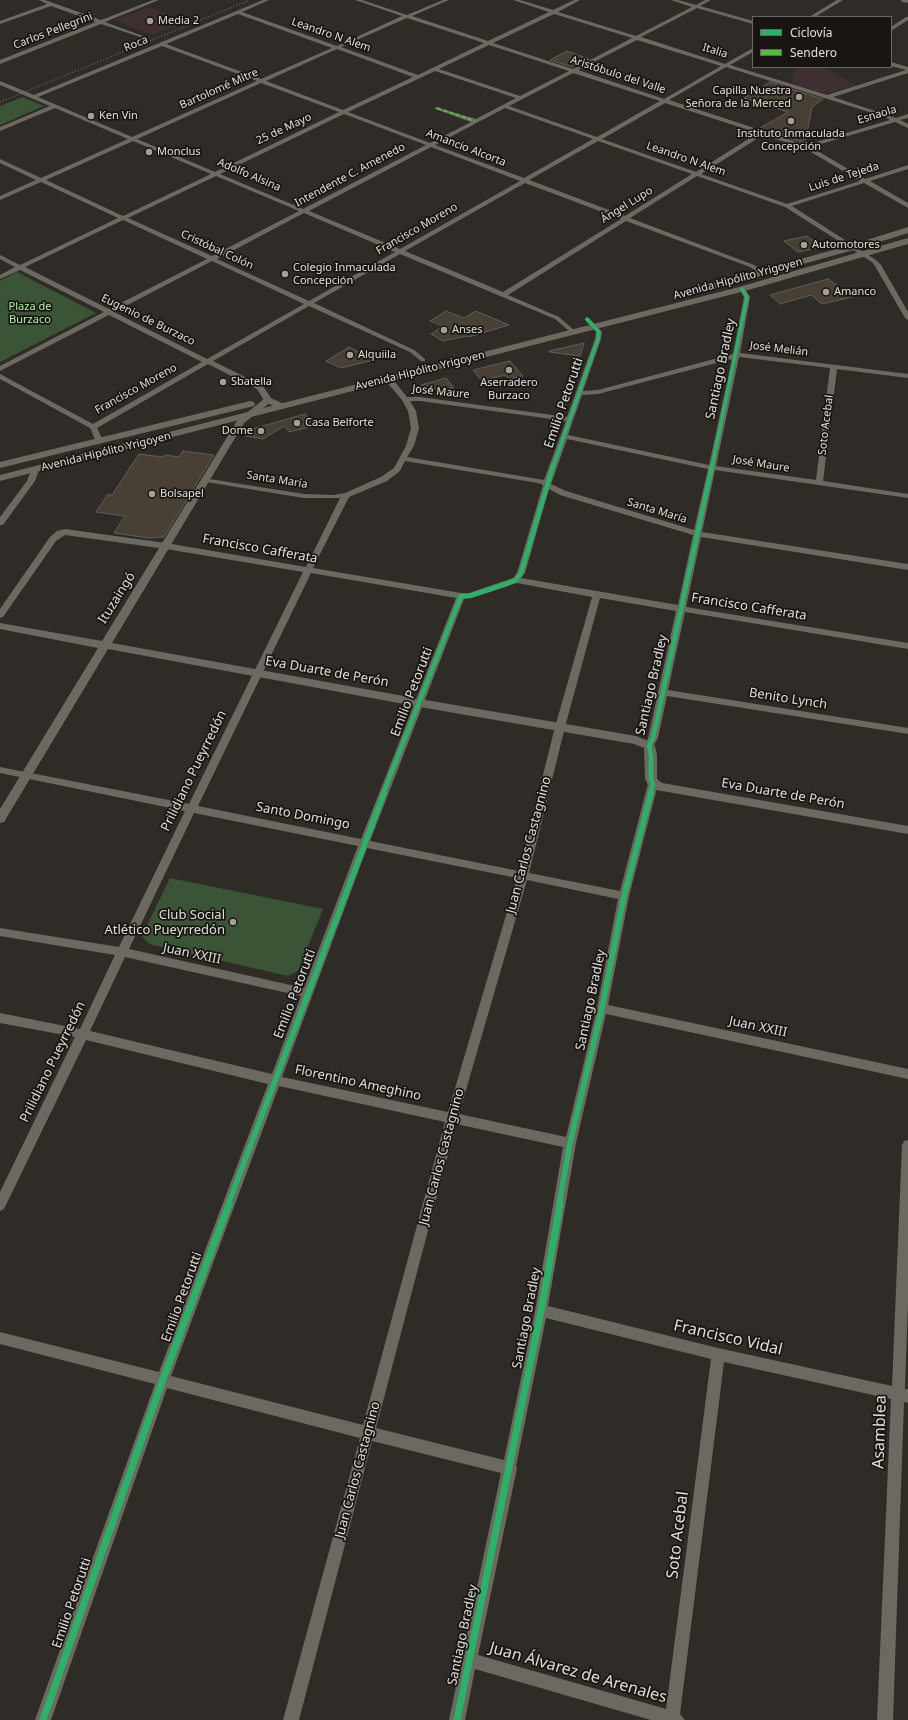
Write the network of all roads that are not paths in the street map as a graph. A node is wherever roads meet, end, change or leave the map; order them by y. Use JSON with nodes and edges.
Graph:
{"nodes":[{"id":1,"x":41,"y":0,"type":"edge"},
{"id":2,"x":157,"y":0,"type":"edge"},
{"id":3,"x":267,"y":0,"type":"edge"},
{"id":4,"x":357,"y":0,"type":"edge"},
{"id":5,"x":447,"y":0,"type":"edge"},
{"id":6,"x":515,"y":0,"type":"edge"},
{"id":7,"x":578,"y":0,"type":"edge"},
{"id":8,"x":673,"y":0,"type":"edge"},
{"id":9,"x":709,"y":0,"type":"edge"},
{"id":10,"x":841,"y":0,"type":"edge"},
{"id":11,"x":51,"y":4,"type":"junction"},
{"id":12,"x":696,"y":7,"type":"junction"},
{"id":13,"x":237,"y":12,"type":"junction"},
{"id":14,"x":553,"y":12,"type":"junction"},
{"id":15,"x":408,"y":16,"type":"junction"},
{"id":16,"x":813,"y":16,"type":"edge"},
{"id":17,"x":908,"y":18,"type":"edge"},
{"id":18,"x":0,"y":23,"type":"edge"},
{"id":19,"x":101,"y":23,"type":"junction"},
{"id":20,"x":752,"y":23,"type":"edge"},
{"id":21,"x":892,"y":28,"type":"edge"},
{"id":22,"x":141,"y":37,"type":"dead end"},
{"id":23,"x":638,"y":38,"type":"junction"},
{"id":24,"x":489,"y":43,"type":"junction"},
{"id":25,"x":162,"y":44,"type":"junction"},
{"id":26,"x":338,"y":48,"type":"junction"},
{"id":27,"x":752,"y":51,"type":"edge"},
{"id":28,"x":0,"y":62,"type":"edge"},
{"id":29,"x":892,"y":64,"type":"edge"},
{"id":30,"x":726,"y":65,"type":"junction"},
{"id":31,"x":435,"y":69,"type":"junction"},
{"id":32,"x":908,"y":70,"type":"edge"},
{"id":33,"x":574,"y":71,"type":"junction"},
{"id":34,"x":419,"y":76,"type":"junction"},
{"id":35,"x":261,"y":82,"type":"junction"},
{"id":36,"x":0,"y":83,"type":"edge"},
{"id":37,"x":34,"y":97,"type":"junction"},
{"id":38,"x":827,"y":97,"type":"junction"},
{"id":39,"x":520,"y":98,"type":"junction"},
{"id":40,"x":664,"y":100,"type":"junction"},
{"id":41,"x":55,"y":106,"type":"junction"},
{"id":42,"x":504,"y":106,"type":"junction"},
{"id":43,"x":438,"y":108,"type":"dead end"},
{"id":44,"x":342,"y":112,"type":"junction"},
{"id":45,"x":908,"y":116,"type":"edge"},
{"id":46,"x":896,"y":119,"type":"junction"},
{"id":47,"x":475,"y":121,"type":"junction"},
{"id":48,"x":908,"y":126,"type":"edge"},
{"id":49,"x":0,"y":129,"type":"edge"},
{"id":50,"x":762,"y":133,"type":"junction"},
{"id":51,"x":134,"y":138,"type":"junction"},
{"id":52,"x":598,"y":138,"type":"junction"},
{"id":53,"x":430,"y":145,"type":"junction"},
{"id":54,"x":806,"y":147,"type":"junction"},
{"id":55,"x":0,"y":161,"type":"edge"},
{"id":56,"x":908,"y":167,"type":"edge"},
{"id":57,"x":215,"y":173,"type":"junction"},
{"id":58,"x":697,"y":174,"type":"junction"},
{"id":59,"x":42,"y":180,"type":"junction"},
{"id":60,"x":523,"y":180,"type":"junction"},
{"id":61,"x":864,"y":181,"type":"junction"},
{"id":62,"x":0,"y":198,"type":"edge"},
{"id":63,"x":787,"y":206,"type":"junction"},
{"id":64,"x":908,"y":206,"type":"edge"},
{"id":65,"x":305,"y":211,"type":"junction"},
{"id":66,"x":123,"y":218,"type":"junction"},
{"id":67,"x":625,"y":219,"type":"junction"},
{"id":68,"x":908,"y":230,"type":"edge"},
{"id":69,"x":908,"y":241,"type":"edge"},
{"id":70,"x":854,"y":247,"type":"junction"},
{"id":71,"x":400,"y":252,"type":"junction"},
{"id":72,"x":865,"y":255,"type":"junction"},
{"id":73,"x":0,"y":257,"type":"edge"},
{"id":74,"x":212,"y":259,"type":"junction"},
{"id":75,"x":19,"y":267,"type":"junction"},
{"id":76,"x":763,"y":273,"type":"junction"},
{"id":77,"x":0,"y":277,"type":"edge"},
{"id":78,"x":742,"y":289,"type":"junction"},
{"id":79,"x":503,"y":295,"type":"junction"},
{"id":80,"x":309,"y":304,"type":"junction"},
{"id":81,"x":108,"y":313,"type":"junction"},
{"id":82,"x":908,"y":318,"type":"edge"},
{"id":83,"x":587,"y":319,"type":"junction"},
{"id":84,"x":595,"y":327,"type":"junction"},
{"id":85,"x":569,"y":328,"type":"junction"},
{"id":86,"x":736,"y":356,"type":"junction"},
{"id":87,"x":423,"y":360,"type":"junction"},
{"id":88,"x":208,"y":362,"type":"junction"},
{"id":89,"x":834,"y":366,"type":"junction"},
{"id":90,"x":0,"y":369,"type":"edge"},
{"id":91,"x":0,"y":376,"type":"edge"},
{"id":92,"x":908,"y":376,"type":"edge"},
{"id":93,"x":388,"y":379,"type":"junction"},
{"id":94,"x":579,"y":393,"type":"junction"},
{"id":95,"x":405,"y":399,"type":"junction"},
{"id":96,"x":268,"y":400,"type":"junction"},
{"id":97,"x":281,"y":406,"type":"junction"},
{"id":98,"x":246,"y":416,"type":"junction"},
{"id":99,"x":569,"y":419,"type":"junction"},
{"id":100,"x":93,"y":427,"type":"junction"},
{"id":101,"x":564,"y":436,"type":"junction"},
{"id":102,"x":99,"y":440,"type":"junction"},
{"id":103,"x":404,"y":459,"type":"junction"},
{"id":104,"x":0,"y":465,"type":"edge"},
{"id":105,"x":712,"y":467,"type":"junction"},
{"id":106,"x":35,"y":470,"type":"junction"},
{"id":107,"x":0,"y":478,"type":"edge"},
{"id":108,"x":206,"y":480,"type":"junction"},
{"id":109,"x":547,"y":484,"type":"junction"},
{"id":110,"x":819,"y":484,"type":"junction"},
{"id":111,"x":346,"y":495,"type":"junction"},
{"id":112,"x":908,"y":496,"type":"edge"},
{"id":113,"x":0,"y":523,"type":"edge"},
{"id":114,"x":698,"y":534,"type":"junction"},
{"id":115,"x":166,"y":546,"type":"junction"},
{"id":116,"x":908,"y":567,"type":"edge"},
{"id":117,"x":308,"y":570,"type":"junction"},
{"id":118,"x":516,"y":580,"type":"junction"},
{"id":119,"x":597,"y":595,"type":"junction"},
{"id":120,"x":461,"y":596,"type":"junction"},
{"id":121,"x":681,"y":609,"type":"junction"},
{"id":122,"x":0,"y":615,"type":"edge"},
{"id":123,"x":0,"y":626,"type":"edge"},
{"id":124,"x":104,"y":646,"type":"junction"},
{"id":125,"x":908,"y":646,"type":"edge"},
{"id":126,"x":257,"y":673,"type":"junction"},
{"id":127,"x":663,"y":692,"type":"junction"},
{"id":128,"x":420,"y":703,"type":"junction"},
{"id":129,"x":560,"y":727,"type":"junction"},
{"id":130,"x":908,"y":731,"type":"edge"},
{"id":131,"x":649,"y":746,"type":"junction"},
{"id":132,"x":0,"y":770,"type":"edge"},
{"id":133,"x":26,"y":775,"type":"junction"},
{"id":134,"x":653,"y":784,"type":"junction"},
{"id":135,"x":192,"y":808,"type":"junction"},
{"id":136,"x":0,"y":819,"type":"edge"},
{"id":137,"x":908,"y":830,"type":"edge"},
{"id":138,"x":364,"y":843,"type":"junction"},
{"id":139,"x":523,"y":875,"type":"junction"},
{"id":140,"x":624,"y":896,"type":"junction"},
{"id":141,"x":0,"y":932,"type":"edge"},
{"id":142,"x":121,"y":952,"type":"junction"},
{"id":143,"x":307,"y":993,"type":"junction"},
{"id":144,"x":602,"y":1008,"type":"junction"},
{"id":145,"x":0,"y":1018,"type":"edge"},
{"id":146,"x":82,"y":1034,"type":"junction"},
{"id":147,"x":908,"y":1074,"type":"edge"},
{"id":148,"x":274,"y":1080,"type":"junction"},
{"id":149,"x":452,"y":1117,"type":"junction"},
{"id":150,"x":570,"y":1143,"type":"junction"},
{"id":151,"x":908,"y":1145,"type":"edge"},
{"id":152,"x":0,"y":1205,"type":"edge"},
{"id":153,"x":540,"y":1311,"type":"junction"},
{"id":154,"x":0,"y":1338,"type":"edge"},
{"id":155,"x":718,"y":1354,"type":"junction"},
{"id":156,"x":163,"y":1379,"type":"junction"},
{"id":157,"x":903,"y":1395,"type":"edge"},
{"id":158,"x":368,"y":1433,"type":"junction"},
{"id":159,"x":510,"y":1468,"type":"junction"},
{"id":160,"x":469,"y":1660,"type":"junction"},
{"id":161,"x":43,"y":1720,"type":"edge"},
{"id":162,"x":291,"y":1720,"type":"edge"},
{"id":163,"x":457,"y":1720,"type":"edge"},
{"id":164,"x":674,"y":1720,"type":"edge"},
{"id":165,"x":885,"y":1720,"type":"edge"}],
"edges":[{"from":1,"to":11,"type":"street"},
{"from":2,"to":19,"type":"street","name":"Carlos Pellegrini"},
{"from":3,"to":13,"type":"street","name":"Roca"},
{"from":4,"to":15,"type":"street","name":"Aristóbulo del Valle"},
{"from":5,"to":15,"type":"street","name":"Bartolomé Mitre"},
{"from":6,"to":14,"type":"street","name":"Italia"},
{"from":7,"to":14,"type":"street","name":"25 de Mayo"},
{"from":8,"to":12,"type":"street"},
{"from":9,"to":12,"type":"street","name":"Intendente C. Amenedo"},
{"from":10,"to":16,"type":"street"},
{"from":11,"to":18,"type":"street"},
{"from":11,"to":19,"type":"street"},
{"from":12,"to":20,"type":"street"},
{"from":12,"to":23,"type":"street","name":"Intendente C. Amenedo"},
{"from":13,"to":25,"type":"street","name":"Roca"},
{"from":13,"to":26,"type":"street","name":"Leandro N Alem"},
{"from":14,"to":23,"type":"street","name":"Italia"},
{"from":14,"to":24,"type":"street","name":"25 de Mayo"},
{"from":15,"to":24,"type":"street","name":"Aristóbulo del Valle"},
{"from":15,"to":26,"type":"street","name":"Bartolomé Mitre"},
{"from":17,"to":21,"type":"street"},
{"from":19,"to":22,"type":"street"},
{"from":19,"to":28,"type":"street","name":"Carlos Pellegrini"},
{"from":23,"to":30,"type":"street","name":"Italia"},
{"from":23,"to":33,"type":"street","name":"Intendente C. Amenedo"},
{"from":24,"to":31,"type":"street","name":"25 de Mayo"},
{"from":24,"to":33,"type":"street","name":"Aristóbulo del Valle"},
{"from":25,"to":35,"type":"street","name":"Amancio Alcorta"},
{"from":25,"to":37,"type":"street","name":"Roca"},
{"from":26,"to":34,"type":"street","name":"Leandro N Alem"},
{"from":26,"to":35,"type":"street","name":"Bartolomé Mitre"},
{"from":27,"to":30,"type":"street","name":"Francisco Moreno"},
{"from":29,"to":32,"type":"street"},
{"from":30,"to":38,"type":"street","name":"Italia"},
{"from":30,"to":40,"type":"street","name":"Francisco Moreno"},
{"from":31,"to":34,"type":"street","name":"25 de Mayo"},
{"from":31,"to":39,"type":"street"},
{"from":32,"to":38,"type":"street"},
{"from":33,"to":39,"type":"street","name":"Intendente C. Amenedo"},
{"from":33,"to":40,"type":"street","name":"Aristóbulo del Valle"},
{"from":34,"to":44,"type":"street","name":"25 de Mayo"},
{"from":35,"to":44,"type":"street","name":"Amancio Alcorta"},
{"from":35,"to":51,"type":"street","name":"Bartolomé Mitre"},
{"from":36,"to":37,"type":"street","name":"Adolfo Alsina"},
{"from":37,"to":41,"type":"street","name":"Adolfo Alsina"},
{"from":38,"to":46,"type":"street","name":"Italia"},
{"from":39,"to":42,"type":"street","name":"Intendente C. Amenedo"},
{"from":40,"to":50,"type":"street","name":"Aristóbulo del Valle"},
{"from":40,"to":52,"type":"street","name":"Francisco Moreno"},
{"from":41,"to":49,"type":"street"},
{"from":41,"to":51,"type":"street","name":"Adolfo Alsina"},
{"from":42,"to":47,"type":"street","name":"Intendente C. Amenedo"},
{"from":42,"to":52,"type":"street","name":"Leandro N Alem"},
{"from":43,"to":47,"type":"street"},
{"from":44,"to":53,"type":"street","name":"Amancio Alcorta"},
{"from":44,"to":57,"type":"street","name":"25 de Mayo"},
{"from":45,"to":46,"type":"street","name":"Esnaola"},
{"from":46,"to":48,"type":"street","name":"Italia"},
{"from":46,"to":54,"type":"street","name":"Esnaola"},
{"from":47,"to":53,"type":"street","name":"Intendente C. Amenedo"},
{"from":50,"to":54,"type":"street","name":"Aristóbulo del Valle"},
{"from":50,"to":58,"type":"street","name":"Ángel Lupo"},
{"from":51,"to":57,"type":"street","name":"Adolfo Alsina"},
{"from":51,"to":59,"type":"street","name":"Bartolomé Mitre"},
{"from":52,"to":58,"type":"street","name":"Leandro N Alem"},
{"from":52,"to":60,"type":"street","name":"Francisco Moreno"},
{"from":53,"to":60,"type":"street","name":"Amancio Alcorta"},
{"from":53,"to":65,"type":"street","name":"Intendente C. Amenedo"},
{"from":54,"to":61,"type":"street","name":"Aristóbulo del Valle"},
{"from":55,"to":59,"type":"street","name":"Cristóbal Colón"},
{"from":56,"to":61,"type":"street","name":"Luis de Tejeda"},
{"from":57,"to":65,"type":"street","name":"Adolfo Alsina"},
{"from":57,"to":66,"type":"street","name":"25 de Mayo"},
{"from":58,"to":63,"type":"street","name":"Leandro N Alem"},
{"from":58,"to":67,"type":"street","name":"Ángel Lupo"},
{"from":59,"to":62,"type":"street","name":"Bartolomé Mitre"},
{"from":59,"to":66,"type":"street","name":"Cristóbal Colón"},
{"from":60,"to":67,"type":"street","name":"Amancio Alcorta"},
{"from":60,"to":71,"type":"street","name":"Francisco Moreno"},
{"from":61,"to":63,"type":"street","name":"Luis de Tejeda"},
{"from":61,"to":64,"type":"street","name":"Aristóbulo del Valle"},
{"from":63,"to":70,"type":"street","name":"Leandro N Alem"},
{"from":65,"to":71,"type":"street","name":"Adolfo Alsina"},
{"from":65,"to":74,"type":"street","name":"Intendente C. Amenedo"},
{"from":66,"to":74,"type":"street","name":"Cristóbal Colón"},
{"from":66,"to":75,"type":"street","name":"25 de Mayo"},
{"from":67,"to":76,"type":"street","name":"Amancio Alcorta"},
{"from":67,"to":79,"type":"street","name":"Ángel Lupo"},
{"from":68,"to":70,"type":"main road","name":"Avenida Hipólito Yrigoyen"},
{"from":69,"to":72,"type":"main road","name":"Avenida Hipólito Yrigoyen"},
{"from":70,"to":72,"type":"street"},
{"from":70,"to":76,"type":"main road","name":"Avenida Hipólito Yrigoyen"},
{"from":71,"to":79,"type":"street","name":"Adolfo Alsina"},
{"from":71,"to":80,"type":"street","name":"Francisco Moreno"},
{"from":72,"to":78,"type":"main road","name":"Avenida Hipólito Yrigoyen"},
{"from":72,"to":82,"type":"street"},
{"from":73,"to":75,"type":"street","name":"Eugenio de Burzaco"},
{"from":74,"to":80,"type":"street","name":"Cristóbal Colón"},
{"from":74,"to":81,"type":"street","name":"Intendente C. Amenedo"},
{"from":75,"to":77,"type":"street","name":"25 de Mayo"},
{"from":75,"to":81,"type":"street","name":"Eugenio de Burzaco"},
{"from":76,"to":83,"type":"main road","name":"Avenida Hipólito Yrigoyen"},
{"from":78,"to":84,"type":"main road","name":"Avenida Hipólito Yrigoyen"},
{"from":78,"to":86,"type":"street","name":"Santiago Bradley"},
{"from":79,"to":85,"type":"street","name":"Adolfo Alsina"},
{"from":80,"to":87,"type":"street","name":"Cristóbal Colón"},
{"from":80,"to":88,"type":"street","name":"Francisco Moreno"},
{"from":81,"to":88,"type":"street","name":"Eugenio de Burzaco"},
{"from":81,"to":90,"type":"street","name":"Intendente C. Amenedo"},
{"from":83,"to":84,"type":"street"},
{"from":83,"to":85,"type":"main road","name":"Avenida Hipólito Yrigoyen"},
{"from":84,"to":85,"type":"main road","name":"Avenida Hipólito Yrigoyen"},
{"from":84,"to":94,"type":"street","name":"Emilio Petorutti"},
{"from":85,"to":87,"type":"main road","name":"Avenida Hipólito Yrigoyen"},
{"from":85,"to":93,"type":"main road","name":"Avenida Hipólito Yrigoyen"},
{"from":86,"to":89,"type":"street","name":"José Melián"},
{"from":86,"to":94,"type":"street","name":"José Melián"},
{"from":86,"to":105,"type":"street","name":"Santiago Bradley"},
{"from":87,"to":96,"type":"main road","name":"Avenida Hipólito Yrigoyen"},
{"from":88,"to":96,"type":"street","name":"Eugenio de Burzaco"},
{"from":88,"to":100,"type":"street","name":"Francisco Moreno"},
{"from":89,"to":92,"type":"street","name":"José Melián"},
{"from":89,"to":110,"type":"street","name":"Soto Acebal"},
{"from":91,"to":100,"type":"street"},
{"from":93,"to":95,"type":"street"},
{"from":93,"to":97,"type":"main road","name":"Avenida Hipólito Yrigoyen"},
{"from":94,"to":99,"type":"street","name":"Emilio Petorutti"},
{"from":95,"to":99,"type":"street","name":"José Maure"},
{"from":95,"to":103,"type":"street"},
{"from":96,"to":97,"type":"street","name":"Eugenio de Burzaco"},
{"from":96,"to":98,"type":"street","name":"Ituzaingó"},
{"from":96,"to":102,"type":"main road","name":"Avenida Hipólito Yrigoyen"},
{"from":97,"to":98,"type":"main road","name":"Avenida Hipólito Yrigoyen"},
{"from":98,"to":106,"type":"main road","name":"Avenida Hipólito Yrigoyen"},
{"from":98,"to":108,"type":"street","name":"Ituzaingó"},
{"from":99,"to":101,"type":"street","name":"Emilio Petorutti"},
{"from":100,"to":102,"type":"street"},
{"from":101,"to":105,"type":"street","name":"José Maure"},
{"from":101,"to":109,"type":"street","name":"Emilio Petorutti"},
{"from":102,"to":104,"type":"main road","name":"Avenida Hipólito Yrigoyen"},
{"from":103,"to":109,"type":"street","name":"Santa María"},
{"from":103,"to":111,"type":"street"},
{"from":105,"to":110,"type":"street","name":"José Maure"},
{"from":105,"to":114,"type":"street","name":"Santiago Bradley"},
{"from":106,"to":107,"type":"main road","name":"Avenida Hipólito Yrigoyen"},
{"from":106,"to":113,"type":"street"},
{"from":108,"to":111,"type":"street","name":"Santa María"},
{"from":108,"to":115,"type":"street","name":"Ituzaingó"},
{"from":109,"to":114,"type":"street","name":"Santa María"},
{"from":109,"to":118,"type":"street","name":"Emilio Petorutti"},
{"from":110,"to":112,"type":"street","name":"José Maure"},
{"from":111,"to":117,"type":"street","name":"Prilidiano Pueyrredón"},
{"from":114,"to":116,"type":"street","name":"Santa María"},
{"from":114,"to":121,"type":"street","name":"Santiago Bradley"},
{"from":115,"to":117,"type":"street","name":"Francisco Cafferata"},
{"from":115,"to":122,"type":"street","name":"Francisco Cafferata"},
{"from":115,"to":124,"type":"street","name":"Ituzaingó"},
{"from":117,"to":120,"type":"street","name":"Francisco Cafferata"},
{"from":117,"to":126,"type":"street","name":"Prilidiano Pueyrredón"},
{"from":118,"to":119,"type":"street","name":"Francisco Cafferata"},
{"from":118,"to":120,"type":"street"},
{"from":119,"to":121,"type":"street","name":"Francisco Cafferata"},
{"from":119,"to":129,"type":"street","name":"Juan Carlos Castagnino"},
{"from":120,"to":128,"type":"street","name":"Emilio Petorutti"},
{"from":121,"to":125,"type":"street","name":"Francisco Cafferata"},
{"from":121,"to":127,"type":"street","name":"Santiago Bradley"},
{"from":123,"to":124,"type":"street","name":"Eva Duarte de Perón"},
{"from":124,"to":126,"type":"street","name":"Eva Duarte de Perón"},
{"from":124,"to":133,"type":"street","name":"Ituzaingó"},
{"from":126,"to":128,"type":"street","name":"Eva Duarte de Perón"},
{"from":126,"to":135,"type":"street","name":"Prilidiano Pueyrredón"},
{"from":127,"to":130,"type":"street","name":"Benito Lynch"},
{"from":127,"to":131,"type":"street","name":"Santiago Bradley"},
{"from":128,"to":129,"type":"street","name":"Eva Duarte de Perón"},
{"from":128,"to":138,"type":"street","name":"Emilio Petorutti"},
{"from":129,"to":131,"type":"street","name":"Eva Duarte de Perón"},
{"from":129,"to":139,"type":"street","name":"Juan Carlos Castagnino"},
{"from":131,"to":134,"type":"street","name":"Santiago Bradley"},
{"from":132,"to":133,"type":"street","name":"Santo Domingo"},
{"from":133,"to":135,"type":"street","name":"Santo Domingo"},
{"from":133,"to":136,"type":"street","name":"Ituzaingó"},
{"from":134,"to":137,"type":"street","name":"Eva Duarte de Perón"},
{"from":134,"to":140,"type":"street","name":"Santiago Bradley"},
{"from":135,"to":138,"type":"street","name":"Santo Domingo"},
{"from":135,"to":142,"type":"street","name":"Prilidiano Pueyrredón"},
{"from":138,"to":139,"type":"street","name":"Santo Domingo"},
{"from":138,"to":143,"type":"street","name":"Emilio Petorutti"},
{"from":139,"to":140,"type":"street","name":"Santo Domingo"},
{"from":139,"to":149,"type":"street","name":"Juan Carlos Castagnino"},
{"from":140,"to":144,"type":"street","name":"Santiago Bradley"},
{"from":141,"to":142,"type":"street","name":"Juan XXIII"},
{"from":142,"to":143,"type":"street","name":"Juan XXIII"},
{"from":142,"to":146,"type":"street","name":"Prilidiano Pueyrredón"},
{"from":143,"to":148,"type":"street","name":"Emilio Petorutti"},
{"from":144,"to":147,"type":"street","name":"Juan XXIII"},
{"from":144,"to":150,"type":"street","name":"Santiago Bradley"},
{"from":145,"to":146,"type":"street","name":"Florentino Ameghino"},
{"from":146,"to":148,"type":"street","name":"Florentino Ameghino"},
{"from":146,"to":152,"type":"street","name":"Prilidiano Pueyrredón"},
{"from":148,"to":149,"type":"street","name":"Florentino Ameghino"},
{"from":148,"to":156,"type":"street","name":"Emilio Petorutti"},
{"from":149,"to":150,"type":"street","name":"Florentino Ameghino"},
{"from":149,"to":158,"type":"street","name":"Juan Carlos Castagnino"},
{"from":150,"to":153,"type":"street","name":"Santiago Bradley"},
{"from":151,"to":157,"type":"street","name":"Asamblea"},
{"from":153,"to":155,"type":"street","name":"Francisco Vidal"},
{"from":153,"to":159,"type":"street","name":"Santiago Bradley"},
{"from":154,"to":156,"type":"street"},
{"from":155,"to":157,"type":"street","name":"Francisco Vidal"},
{"from":155,"to":164,"type":"street","name":"Soto Acebal"},
{"from":156,"to":158,"type":"street"},
{"from":156,"to":161,"type":"street","name":"Emilio Petorutti"},
{"from":157,"to":165,"type":"street","name":"Asamblea"},
{"from":158,"to":159,"type":"street"},
{"from":158,"to":162,"type":"street","name":"Juan Carlos Castagnino"},
{"from":159,"to":160,"type":"street","name":"Santiago Bradley"},
{"from":160,"to":163,"type":"street","name":"Santiago Bradley"},
{"from":160,"to":164,"type":"street","name":"Juan Álvarez de Arenales"}]}
